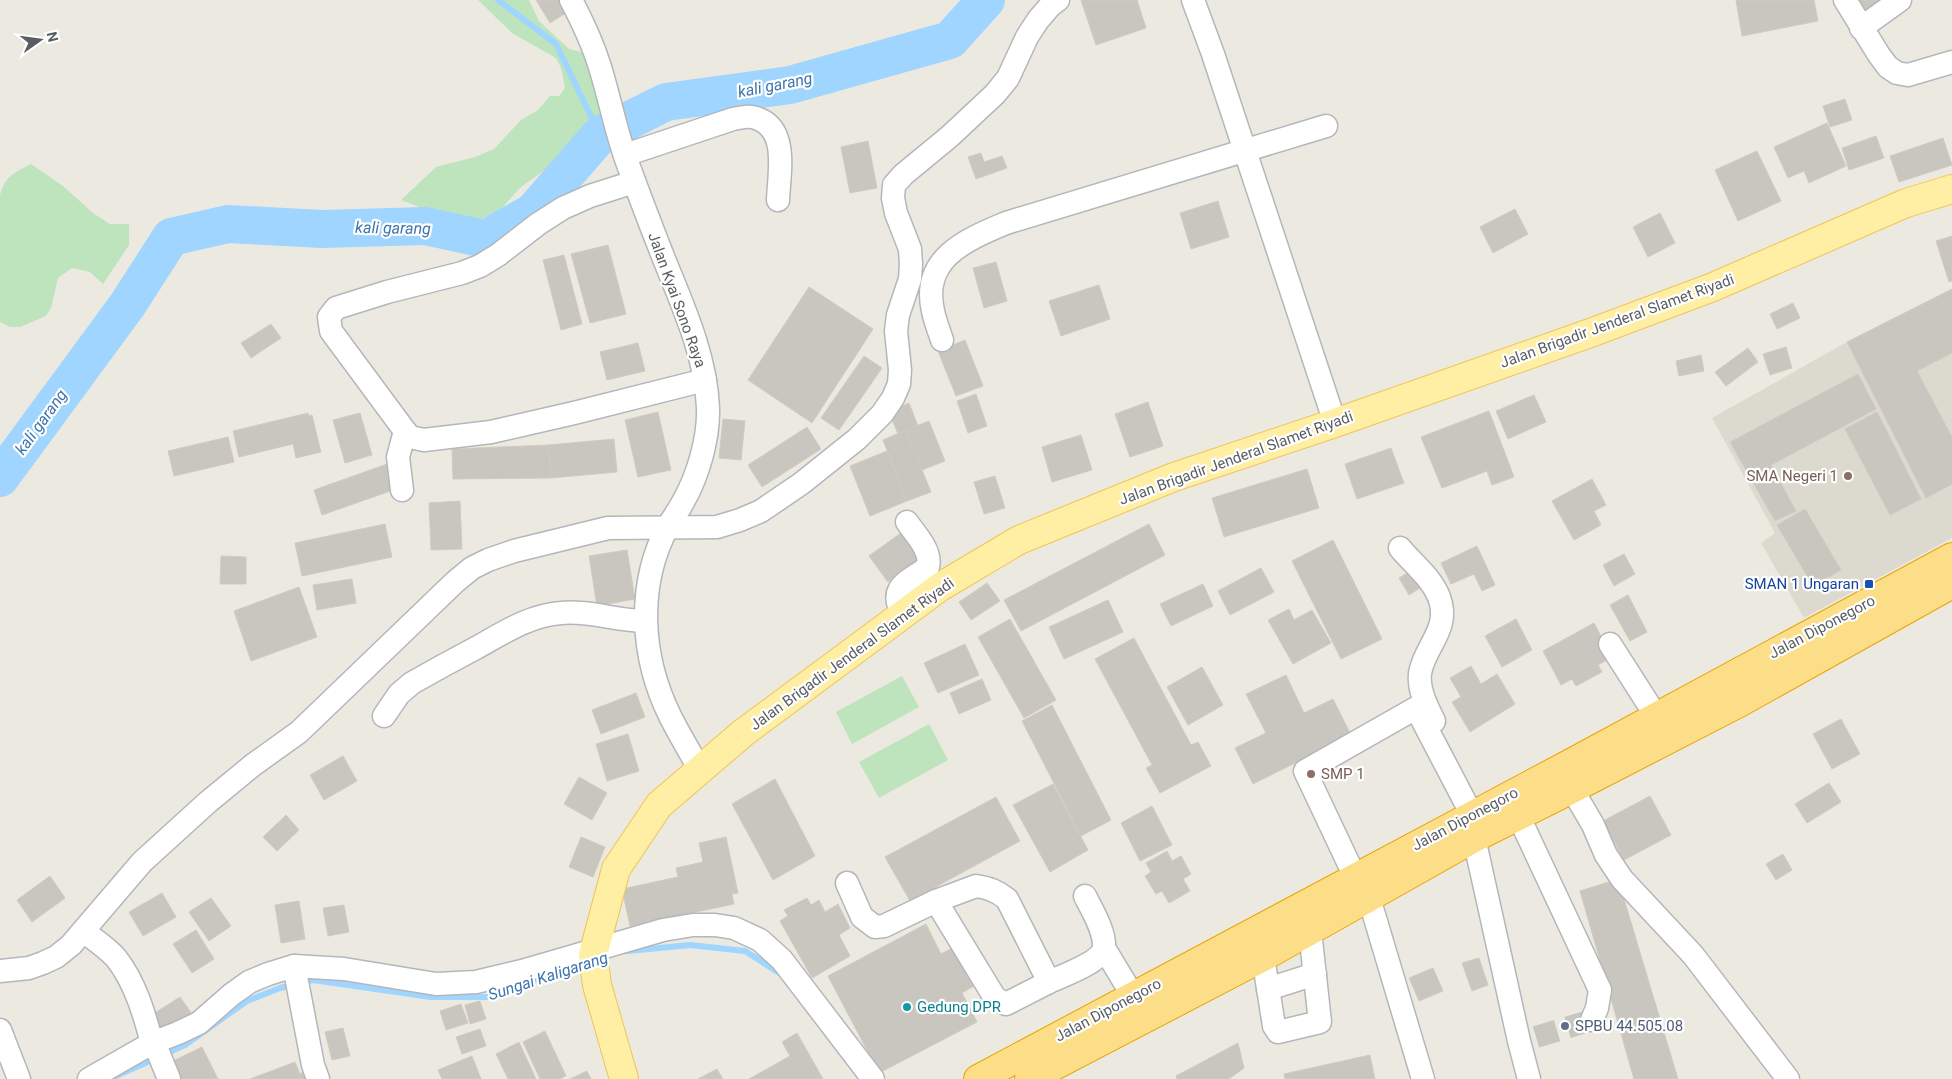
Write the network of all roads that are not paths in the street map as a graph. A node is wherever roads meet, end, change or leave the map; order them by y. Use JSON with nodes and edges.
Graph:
{"nodes":[{"id":1,"x":571,"y":0,"type":"edge"},
{"id":2,"x":1058,"y":0,"type":"edge"},
{"id":3,"x":1193,"y":0,"type":"edge"},
{"id":4,"x":1844,"y":0,"type":"edge"},
{"id":5,"x":1900,"y":0,"type":"edge"},
{"id":6,"x":1861,"y":28,"type":"junction"},
{"id":7,"x":1952,"y":62,"type":"edge"},
{"id":8,"x":1326,"y":126,"type":"dead end"},
{"id":9,"x":622,"y":144,"type":"junction"},
{"id":10,"x":1244,"y":150,"type":"junction"},
{"id":11,"x":634,"y":182,"type":"junction"},
{"id":12,"x":1952,"y":189,"type":"edge"},
{"id":13,"x":778,"y":200,"type":"dead end"},
{"id":14,"x":942,"y":340,"type":"dead end"},
{"id":15,"x":705,"y":380,"type":"junction"},
{"id":16,"x":1334,"y":423,"type":"junction"},
{"id":17,"x":405,"y":431,"type":"junction"},
{"id":18,"x":402,"y":490,"type":"dead end"},
{"id":19,"x":907,"y":522,"type":"dead end"},
{"id":20,"x":668,"y":527,"type":"junction"},
{"id":21,"x":1400,"y":548,"type":"dead end"},
{"id":22,"x":1952,"y":557,"type":"edge"},
{"id":23,"x":1938,"y":583,"type":"edge"},
{"id":24,"x":903,"y":614,"type":"junction"},
{"id":25,"x":645,"y":621,"type":"junction"},
{"id":26,"x":1610,"y":644,"type":"dead end"},
{"id":27,"x":384,"y":716,"type":"dead end"},
{"id":28,"x":1656,"y":716,"type":"junction"},
{"id":29,"x":700,"y":770,"type":"junction"},
{"id":30,"x":1572,"y":789,"type":"junction"},
{"id":31,"x":1513,"y":806,"type":"junction"},
{"id":32,"x":1473,"y":820,"type":"junction"},
{"id":33,"x":847,"y":883,"type":"dead end"},
{"id":34,"x":1362,"y":888,"type":"junction"},
{"id":35,"x":1085,"y":896,"type":"dead end"},
{"id":36,"x":936,"y":901,"type":"junction"},
{"id":37,"x":83,"y":930,"type":"junction"},
{"id":38,"x":1310,"y":931,"type":"junction"},
{"id":39,"x":1104,"y":948,"type":"junction"},
{"id":40,"x":593,"y":952,"type":"junction"},
{"id":41,"x":1263,"y":957,"type":"junction"},
{"id":42,"x":0,"y":971,"type":"edge"},
{"id":43,"x":295,"y":972,"type":"junction"},
{"id":44,"x":1315,"y":974,"type":"junction"},
{"id":45,"x":1049,"y":982,"type":"junction"},
{"id":46,"x":1268,"y":989,"type":"junction"},
{"id":47,"x":1140,"y":1007,"type":"junction"},
{"id":48,"x":1592,"y":1020,"type":"dead end"},
{"id":49,"x":0,"y":1030,"type":"edge"},
{"id":50,"x":156,"y":1048,"type":"junction"},
{"id":51,"x":1053,"y":1063,"type":"edge"},
{"id":52,"x":19,"y":1079,"type":"edge"},
{"id":53,"x":89,"y":1079,"type":"edge"},
{"id":54,"x":169,"y":1079,"type":"edge"},
{"id":55,"x":318,"y":1079,"type":"edge"},
{"id":56,"x":624,"y":1079,"type":"edge"},
{"id":57,"x":873,"y":1079,"type":"edge"},
{"id":58,"x":978,"y":1079,"type":"edge"},
{"id":59,"x":1029,"y":1079,"type":"edge"},
{"id":60,"x":1423,"y":1079,"type":"edge"},
{"id":61,"x":1529,"y":1079,"type":"edge"},
{"id":62,"x":1788,"y":1079,"type":"edge"}],
"edges":[{"from":1,"to":9,"type":"street","name":"Jalan Kyai Sono Raya"},
{"from":2,"to":20,"type":"street"},
{"from":3,"to":10,"type":"street"},
{"from":4,"to":6,"type":"street"},
{"from":5,"to":6,"type":"street"},
{"from":6,"to":7,"type":"street"},
{"from":8,"to":10,"type":"street"},
{"from":9,"to":11,"type":"street","name":"Jalan Kyai Sono Raya"},
{"from":9,"to":13,"type":"street"},
{"from":10,"to":14,"type":"street"},
{"from":10,"to":16,"type":"street"},
{"from":11,"to":15,"type":"street","name":"Jalan Kyai Sono Raya"},
{"from":11,"to":17,"type":"street"},
{"from":12,"to":16,"type":"main road","name":"Jalan Brigadir Jenderal Slamet Riyadi"},
{"from":15,"to":17,"type":"street"},
{"from":15,"to":20,"type":"street","name":"Jalan Kyai Sono Raya"},
{"from":16,"to":24,"type":"main road","name":"Jalan Brigadir Jenderal Slamet Riyadi"},
{"from":17,"to":18,"type":"street"},
{"from":19,"to":24,"type":"street"},
{"from":20,"to":25,"type":"street","name":"Jalan Kyai Sono Raya"},
{"from":20,"to":37,"type":"street"},
{"from":21,"to":32,"type":"street"},
{"from":22,"to":23,"type":"highway","name":"Jalan Diponegoro"},
{"from":23,"to":28,"type":"highway","name":"Jalan Diponegoro"},
{"from":23,"to":30,"type":"highway","name":"Jalan Diponegoro"},
{"from":24,"to":29,"type":"main road","name":"Jalan Brigadir Jenderal Slamet Riyadi"},
{"from":25,"to":27,"type":"street"},
{"from":25,"to":29,"type":"street","name":"Jalan Kyai Sono Raya"},
{"from":26,"to":28,"type":"street"},
{"from":28,"to":31,"type":"highway","name":"Jalan Diponegoro"},
{"from":29,"to":40,"type":"main road","name":"Jalan Brigadir Jenderal Slamet Riyadi"},
{"from":30,"to":31,"type":"highway","name":"Jalan Diponegoro"},
{"from":30,"to":62,"type":"street"},
{"from":31,"to":32,"type":"highway","name":"Jalan Diponegoro"},
{"from":31,"to":48,"type":"street"},
{"from":32,"to":34,"type":"highway","name":"Jalan Diponegoro"},
{"from":32,"to":34,"type":"street"},
{"from":32,"to":61,"type":"street"},
{"from":33,"to":36,"type":"street"},
{"from":34,"to":38,"type":"highway","name":"Jalan Diponegoro"},
{"from":34,"to":47,"type":"highway","name":"Jalan Diponegoro"},
{"from":34,"to":60,"type":"street"},
{"from":35,"to":39,"type":"street"},
{"from":36,"to":45,"type":"street"},
{"from":36,"to":45,"type":"street"},
{"from":37,"to":42,"type":"street"},
{"from":37,"to":50,"type":"street"},
{"from":38,"to":41,"type":"highway","name":"Jalan Diponegoro"},
{"from":38,"to":44,"type":"street"},
{"from":39,"to":45,"type":"street"},
{"from":39,"to":47,"type":"street"},
{"from":40,"to":43,"type":"street"},
{"from":40,"to":56,"type":"main road","name":"Jalan Brigadir Jenderal Slamet Riyadi"},
{"from":40,"to":57,"type":"street"},
{"from":41,"to":46,"type":"street"},
{"from":41,"to":47,"type":"highway","name":"Jalan Diponegoro"},
{"from":43,"to":50,"type":"street"},
{"from":43,"to":55,"type":"street"},
{"from":44,"to":46,"type":"street"},
{"from":44,"to":46,"type":"street"},
{"from":47,"to":51,"type":"highway","name":"Jalan Diponegoro"},
{"from":49,"to":52,"type":"street"},
{"from":50,"to":53,"type":"street"},
{"from":50,"to":54,"type":"street"},
{"from":51,"to":58,"type":"highway","name":"Jalan Diponegoro"},
{"from":51,"to":59,"type":"highway","name":"Jalan Diponegoro"}]}
